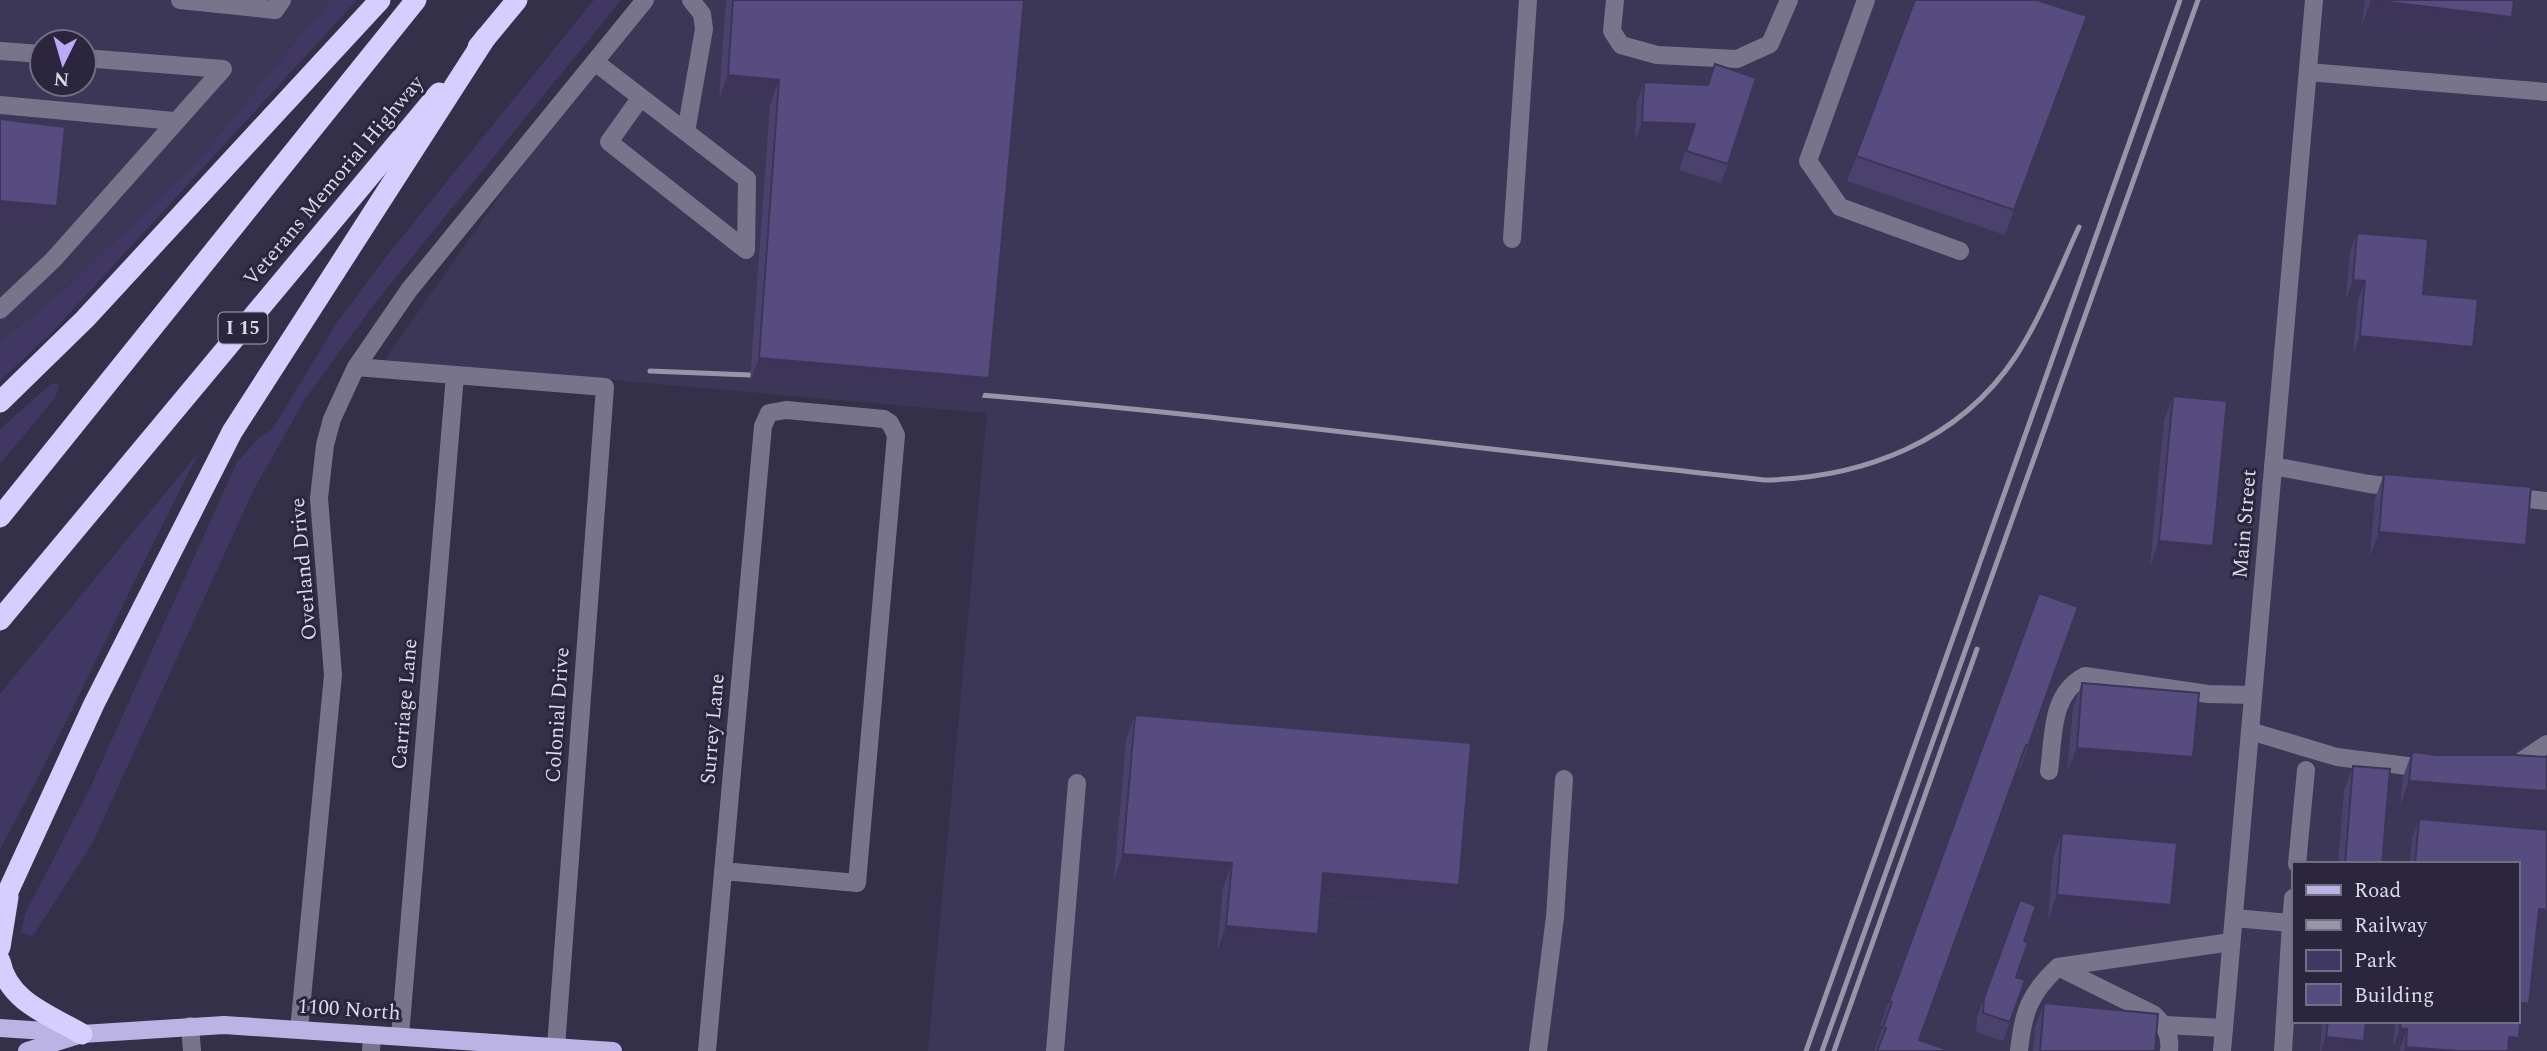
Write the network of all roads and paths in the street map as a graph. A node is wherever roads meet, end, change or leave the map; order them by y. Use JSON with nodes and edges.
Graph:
{"nodes":[{"id":1,"x":180,"y":0,"type":"edge"},
{"id":2,"x":282,"y":0,"type":"edge"},
{"id":3,"x":380,"y":0,"type":"edge"},
{"id":4,"x":416,"y":0,"type":"edge"},
{"id":5,"x":517,"y":0,"type":"edge"},
{"id":6,"x":645,"y":0,"type":"edge"},
{"id":7,"x":691,"y":0,"type":"edge"},
{"id":8,"x":1528,"y":0,"type":"edge"},
{"id":9,"x":1615,"y":0,"type":"edge"},
{"id":10,"x":1789,"y":0,"type":"edge"},
{"id":11,"x":1866,"y":0,"type":"edge"},
{"id":12,"x":2314,"y":0,"type":"edge"},
{"id":13,"x":486,"y":37,"type":"junction"},
{"id":14,"x":0,"y":51,"type":"edge"},
{"id":15,"x":28,"y":53,"type":"edge"},
{"id":16,"x":98,"y":59,"type":"edge"},
{"id":17,"x":595,"y":62,"type":"junction"},
{"id":18,"x":2308,"y":72,"type":"junction"},
{"id":19,"x":2547,"y":92,"type":"edge"},
{"id":20,"x":641,"y":97,"type":"junction"},
{"id":21,"x":0,"y":105,"type":"edge"},
{"id":22,"x":174,"y":121,"type":"junction"},
{"id":23,"x":686,"y":132,"type":"junction"},
{"id":24,"x":1512,"y":239,"type":"dead end"},
{"id":25,"x":1960,"y":251,"type":"dead end"},
{"id":26,"x":0,"y":310,"type":"edge"},
{"id":27,"x":356,"y":367,"type":"junction"},
{"id":28,"x":455,"y":375,"type":"junction"},
{"id":29,"x":0,"y":402,"type":"edge"},
{"id":30,"x":2273,"y":466,"type":"junction"},
{"id":31,"x":2424,"y":489,"type":"edge"},
{"id":32,"x":2492,"y":496,"type":"edge"},
{"id":33,"x":2547,"y":501,"type":"edge"},
{"id":34,"x":0,"y":517,"type":"edge"},
{"id":35,"x":0,"y":620,"type":"edge"},
{"id":36,"x":2253,"y":695,"type":"junction"},
{"id":37,"x":2250,"y":730,"type":"junction"},
{"id":38,"x":2547,"y":744,"type":"edge"},
{"id":39,"x":2497,"y":768,"type":"edge"},
{"id":40,"x":2456,"y":769,"type":"edge"},
{"id":41,"x":2306,"y":770,"type":"dead end"},
{"id":42,"x":2049,"y":771,"type":"dead end"},
{"id":43,"x":1564,"y":779,"type":"dead end"},
{"id":44,"x":1077,"y":783,"type":"dead end"},
{"id":45,"x":2297,"y":862,"type":"edge"},
{"id":46,"x":723,"y":871,"type":"junction"},
{"id":47,"x":5,"y":893,"type":"edge"},
{"id":48,"x":0,"y":909,"type":"edge"},
{"id":49,"x":2292,"y":910,"type":"edge"},
{"id":50,"x":2234,"y":918,"type":"junction"},
{"id":51,"x":2291,"y":923,"type":"junction"},
{"id":52,"x":2231,"y":942,"type":"junction"},
{"id":53,"x":0,"y":947,"type":"edge"},
{"id":54,"x":0,"y":961,"type":"edge"},
{"id":55,"x":2059,"y":967,"type":"junction"},
{"id":56,"x":2165,"y":1025,"type":"junction"},
{"id":57,"x":190,"y":1026,"type":"junction"},
{"id":58,"x":0,"y":1028,"type":"edge"},
{"id":59,"x":2224,"y":1028,"type":"junction"},
{"id":60,"x":299,"y":1030,"type":"junction"},
{"id":61,"x":82,"y":1034,"type":"junction"},
{"id":62,"x":400,"y":1036,"type":"junction"},
{"id":63,"x":372,"y":1043,"type":"edge"},
{"id":64,"x":555,"y":1047,"type":"junction"},
{"id":65,"x":27,"y":1051,"type":"edge"},
{"id":66,"x":192,"y":1051,"type":"edge"},
{"id":67,"x":613,"y":1051,"type":"edge"},
{"id":68,"x":707,"y":1051,"type":"edge"},
{"id":69,"x":1055,"y":1051,"type":"edge"},
{"id":70,"x":1538,"y":1051,"type":"edge"},
{"id":71,"x":2019,"y":1051,"type":"edge"},
{"id":72,"x":2169,"y":1051,"type":"edge"},
{"id":73,"x":2222,"y":1051,"type":"edge"},
{"id":74,"x":2283,"y":1051,"type":"edge"}],
"edges":[{"from":1,"to":2,"type":"street"},
{"from":3,"to":29,"type":"highway"},
{"from":4,"to":34,"type":"highway"},
{"from":5,"to":13,"type":"highway","name":"Veterans Memorial Highway","number":"I 15"},
{"from":6,"to":17,"type":"street","name":"Overland Drive"},
{"from":7,"to":23,"type":"street"},
{"from":8,"to":24,"type":"street"},
{"from":9,"to":10,"type":"street"},
{"from":11,"to":25,"type":"street"},
{"from":12,"to":18,"type":"street","name":"Main Street"},
{"from":13,"to":35,"type":"highway","name":"Veterans Memorial Highway","number":"I 15"},
{"from":13,"to":47,"type":"highway"},
{"from":14,"to":15,"type":"street"},
{"from":16,"to":22,"type":"street"},
{"from":17,"to":20,"type":"street"},
{"from":17,"to":27,"type":"street","name":"Overland Drive"},
{"from":18,"to":19,"type":"street"},
{"from":18,"to":30,"type":"street","name":"Main Street"},
{"from":20,"to":23,"type":"street"},
{"from":20,"to":23,"type":"street"},
{"from":21,"to":22,"type":"street"},
{"from":22,"to":26,"type":"street"},
{"from":27,"to":28,"type":"street"},
{"from":27,"to":60,"type":"street","name":"Overland Drive"},
{"from":28,"to":62,"type":"street","name":"Carriage Lane"},
{"from":28,"to":64,"type":"street","name":"Colonial Drive"},
{"from":30,"to":31,"type":"street"},
{"from":30,"to":36,"type":"street","name":"Main Street"},
{"from":32,"to":33,"type":"street"},
{"from":36,"to":37,"type":"street","name":"Main Street"},
{"from":36,"to":42,"type":"street"},
{"from":37,"to":40,"type":"street"},
{"from":37,"to":50,"type":"street","name":"Main Street"},
{"from":38,"to":39,"type":"street"},
{"from":41,"to":45,"type":"street"},
{"from":43,"to":70,"type":"street"},
{"from":44,"to":69,"type":"street"},
{"from":46,"to":46,"type":"street","name":"Surrey Lane"},
{"from":46,"to":68,"type":"street","name":"Surrey Lane"},
{"from":47,"to":48,"type":"highway"},
{"from":47,"to":53,"type":"highway"},
{"from":49,"to":51,"type":"street"},
{"from":50,"to":51,"type":"street"},
{"from":50,"to":52,"type":"street","name":"Main Street"},
{"from":51,"to":74,"type":"street"},
{"from":52,"to":55,"type":"street"},
{"from":52,"to":59,"type":"street","name":"Main Street"},
{"from":54,"to":61,"type":"highway"},
{"from":55,"to":56,"type":"street"},
{"from":55,"to":71,"type":"street"},
{"from":56,"to":59,"type":"street"},
{"from":56,"to":72,"type":"street"},
{"from":57,"to":60,"type":"main road","name":"1100 North"},
{"from":57,"to":61,"type":"main road","name":"1100 North"},
{"from":57,"to":66,"type":"street"},
{"from":58,"to":61,"type":"main road","name":"1100 North"},
{"from":59,"to":73,"type":"street","name":"Main Street"},
{"from":60,"to":63,"type":"main road","name":"1100 North"},
{"from":61,"to":65,"type":"main road","name":"1100 North"},
{"from":62,"to":63,"type":"main road","name":"1100 North"},
{"from":62,"to":64,"type":"main road","name":"1100 North"},
{"from":64,"to":67,"type":"main road","name":"1100 North"}]}
